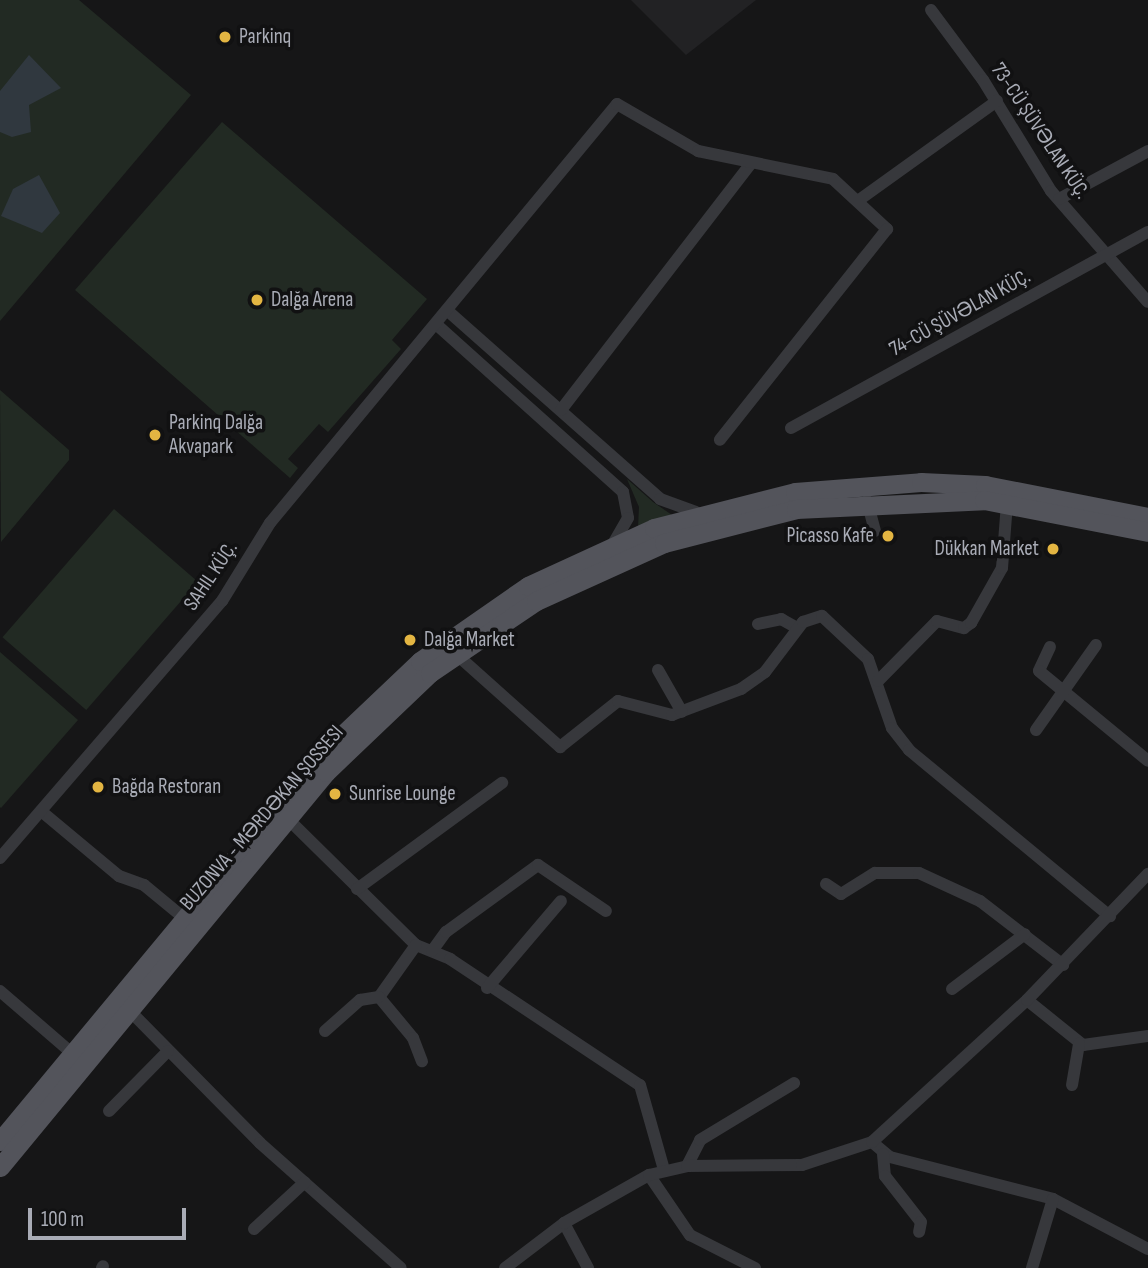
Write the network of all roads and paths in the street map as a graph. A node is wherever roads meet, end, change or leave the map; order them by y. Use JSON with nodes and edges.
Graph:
{"nodes":[{"id":1,"x":932,"y":10,"type":"dead end"},
{"id":2,"x":997,"y":101,"type":"junction"},
{"id":3,"x":1148,"y":151,"type":"edge"},
{"id":4,"x":751,"y":163,"type":"junction"},
{"id":5,"x":859,"y":200,"type":"junction"},
{"id":6,"x":1059,"y":200,"type":"junction"},
{"id":7,"x":1148,"y":232,"type":"edge"},
{"id":8,"x":1108,"y":254,"type":"junction"},
{"id":9,"x":1148,"y":302,"type":"edge"},
{"id":10,"x":449,"y":312,"type":"junction"},
{"id":11,"x":438,"y":325,"type":"junction"},
{"id":12,"x":561,"y":410,"type":"junction"},
{"id":13,"x":791,"y":428,"type":"dead end"},
{"id":14,"x":720,"y":440,"type":"dead end"},
{"id":15,"x":867,"y":501,"type":"junction"},
{"id":16,"x":1007,"y":503,"type":"junction"},
{"id":17,"x":702,"y":513,"type":"junction"},
{"id":18,"x":1148,"y":517,"type":"edge"},
{"id":19,"x":875,"y":531,"type":"dead end"},
{"id":20,"x":1148,"y":532,"type":"edge"},
{"id":21,"x":613,"y":544,"type":"junction"},
{"id":22,"x":758,"y":624,"type":"dead end"},
{"id":23,"x":797,"y":628,"type":"junction"},
{"id":24,"x":1096,"y":645,"type":"dead end"},
{"id":25,"x":1050,"y":647,"type":"dead end"},
{"id":26,"x":456,"y":654,"type":"junction"},
{"id":27,"x":658,"y":670,"type":"dead end"},
{"id":28,"x":878,"y":681,"type":"junction"},
{"id":29,"x":1069,"y":692,"type":"junction"},
{"id":30,"x":682,"y":712,"type":"junction"},
{"id":31,"x":1036,"y":730,"type":"dead end"},
{"id":32,"x":1148,"y":761,"type":"edge"},
{"id":33,"x":502,"y":783,"type":"dead end"},
{"id":34,"x":41,"y":811,"type":"junction"},
{"id":35,"x":286,"y":817,"type":"junction"},
{"id":36,"x":0,"y":858,"type":"edge"},
{"id":37,"x":1148,"y":874,"type":"edge"},
{"id":38,"x":826,"y":884,"type":"dead end"},
{"id":39,"x":357,"y":889,"type":"junction"},
{"id":40,"x":561,"y":901,"type":"dead end"},
{"id":41,"x":606,"y":911,"type":"dead end"},
{"id":42,"x":1110,"y":916,"type":"junction"},
{"id":43,"x":184,"y":918,"type":"junction"},
{"id":44,"x":1025,"y":933,"type":"junction"},
{"id":45,"x":416,"y":945,"type":"junction"},
{"id":46,"x":432,"y":951,"type":"junction"},
{"id":47,"x":1063,"y":965,"type":"junction"},
{"id":48,"x":487,"y":988,"type":"junction"},
{"id":49,"x":952,"y":989,"type":"dead end"},
{"id":50,"x":0,"y":991,"type":"edge"},
{"id":51,"x":379,"y":997,"type":"junction"},
{"id":52,"x":1027,"y":1000,"type":"junction"},
{"id":53,"x":130,"y":1011,"type":"junction"},
{"id":54,"x":325,"y":1031,"type":"dead end"},
{"id":55,"x":1148,"y":1036,"type":"edge"},
{"id":56,"x":1079,"y":1044,"type":"junction"},
{"id":57,"x":169,"y":1051,"type":"junction"},
{"id":58,"x":73,"y":1054,"type":"junction"},
{"id":59,"x":422,"y":1062,"type":"dead end"},
{"id":60,"x":794,"y":1083,"type":"dead end"},
{"id":61,"x":1072,"y":1085,"type":"dead end"},
{"id":62,"x":109,"y":1111,"type":"dead end"},
{"id":63,"x":0,"y":1142,"type":"edge"},
{"id":64,"x":872,"y":1142,"type":"junction"},
{"id":65,"x":883,"y":1154,"type":"junction"},
{"id":66,"x":687,"y":1166,"type":"junction"},
{"id":67,"x":0,"y":1167,"type":"edge"},
{"id":68,"x":664,"y":1170,"type":"junction"},
{"id":69,"x":649,"y":1175,"type":"junction"},
{"id":70,"x":304,"y":1182,"type":"junction"},
{"id":71,"x":1053,"y":1199,"type":"junction"},
{"id":72,"x":564,"y":1223,"type":"junction"},
{"id":73,"x":254,"y":1229,"type":"dead end"},
{"id":74,"x":919,"y":1232,"type":"dead end"},
{"id":75,"x":1148,"y":1249,"type":"edge"},
{"id":76,"x":401,"y":1268,"type":"edge"},
{"id":77,"x":505,"y":1268,"type":"edge"},
{"id":78,"x":588,"y":1268,"type":"edge"},
{"id":79,"x":755,"y":1268,"type":"edge"},
{"id":80,"x":1032,"y":1268,"type":"edge"}],
"edges":[{"from":1,"to":2,"type":"street","name":"73-CÜ ŞÜVƏLAN KÜÇ."},
{"from":2,"to":5,"type":"street"},
{"from":2,"to":6,"type":"street","name":"73-CÜ ŞÜVƏLAN KÜÇ."},
{"from":3,"to":6,"type":"street"},
{"from":4,"to":5,"type":"street"},
{"from":4,"to":10,"type":"street","name":"SAHIL KÜÇ."},
{"from":4,"to":12,"type":"street"},
{"from":5,"to":14,"type":"street"},
{"from":6,"to":8,"type":"street","name":"73-CÜ ŞÜVƏLAN KÜÇ."},
{"from":7,"to":8,"type":"street","name":"74-CÜ ŞÜVƏLAN KÜÇ."},
{"from":8,"to":9,"type":"street","name":"73-CÜ ŞÜVƏLAN KÜÇ."},
{"from":8,"to":13,"type":"street","name":"74-CÜ ŞÜVƏLAN KÜÇ."},
{"from":10,"to":11,"type":"street","name":"SAHIL KÜÇ."},
{"from":10,"to":12,"type":"street"},
{"from":11,"to":21,"type":"street"},
{"from":11,"to":34,"type":"street","name":"SAHIL KÜÇ."},
{"from":12,"to":17,"type":"street"},
{"from":15,"to":16,"type":"main road","name":"BUZONVA - MƏRDƏKAN ŞOSSESI"},
{"from":15,"to":19,"type":"street"},
{"from":15,"to":26,"type":"main road","name":"BUZONVA - MƏRDƏKAN ŞOSSESI"},
{"from":16,"to":20,"type":"main road","name":"BUZONVA - MƏRDƏKAN ŞOSSESI"},
{"from":16,"to":28,"type":"street"},
{"from":17,"to":18,"type":"main road"},
{"from":17,"to":21,"type":"main road"},
{"from":21,"to":43,"type":"main road"},
{"from":22,"to":23,"type":"street"},
{"from":23,"to":28,"type":"street"},
{"from":23,"to":30,"type":"street"},
{"from":24,"to":29,"type":"street"},
{"from":25,"to":29,"type":"street"},
{"from":26,"to":30,"type":"street"},
{"from":26,"to":35,"type":"main road","name":"BUZONVA - MƏRDƏKAN ŞOSSESI"},
{"from":27,"to":30,"type":"street"},
{"from":28,"to":42,"type":"street"},
{"from":29,"to":31,"type":"street"},
{"from":29,"to":32,"type":"street"},
{"from":33,"to":39,"type":"street"},
{"from":34,"to":36,"type":"street","name":"SAHIL KÜÇ."},
{"from":34,"to":43,"type":"street"},
{"from":35,"to":39,"type":"street"},
{"from":35,"to":53,"type":"main road","name":"BUZONVA - MƏRDƏKAN ŞOSSESI"},
{"from":37,"to":42,"type":"street"},
{"from":38,"to":44,"type":"street"},
{"from":39,"to":45,"type":"street"},
{"from":40,"to":48,"type":"street"},
{"from":41,"to":46,"type":"street"},
{"from":42,"to":47,"type":"street"},
{"from":43,"to":58,"type":"main road"},
{"from":44,"to":47,"type":"street"},
{"from":44,"to":49,"type":"street"},
{"from":45,"to":46,"type":"street"},
{"from":45,"to":51,"type":"street"},
{"from":46,"to":48,"type":"street"},
{"from":47,"to":52,"type":"street"},
{"from":48,"to":68,"type":"street"},
{"from":50,"to":58,"type":"street"},
{"from":51,"to":54,"type":"street"},
{"from":51,"to":59,"type":"street"},
{"from":52,"to":56,"type":"street"},
{"from":52,"to":64,"type":"street"},
{"from":53,"to":57,"type":"street"},
{"from":53,"to":67,"type":"main road","name":"BUZONVA - MƏRDƏKAN ŞOSSESI"},
{"from":55,"to":56,"type":"street"},
{"from":56,"to":61,"type":"street"},
{"from":57,"to":62,"type":"street"},
{"from":57,"to":70,"type":"street"},
{"from":58,"to":63,"type":"main road"},
{"from":60,"to":66,"type":"street"},
{"from":64,"to":65,"type":"street"},
{"from":64,"to":66,"type":"street"},
{"from":65,"to":71,"type":"street"},
{"from":65,"to":74,"type":"street"},
{"from":66,"to":68,"type":"street"},
{"from":68,"to":69,"type":"street"},
{"from":69,"to":72,"type":"street"},
{"from":69,"to":79,"type":"street"},
{"from":70,"to":73,"type":"street"},
{"from":70,"to":76,"type":"street"},
{"from":71,"to":75,"type":"street"},
{"from":71,"to":80,"type":"street"},
{"from":72,"to":77,"type":"street"},
{"from":72,"to":78,"type":"street"}]}
